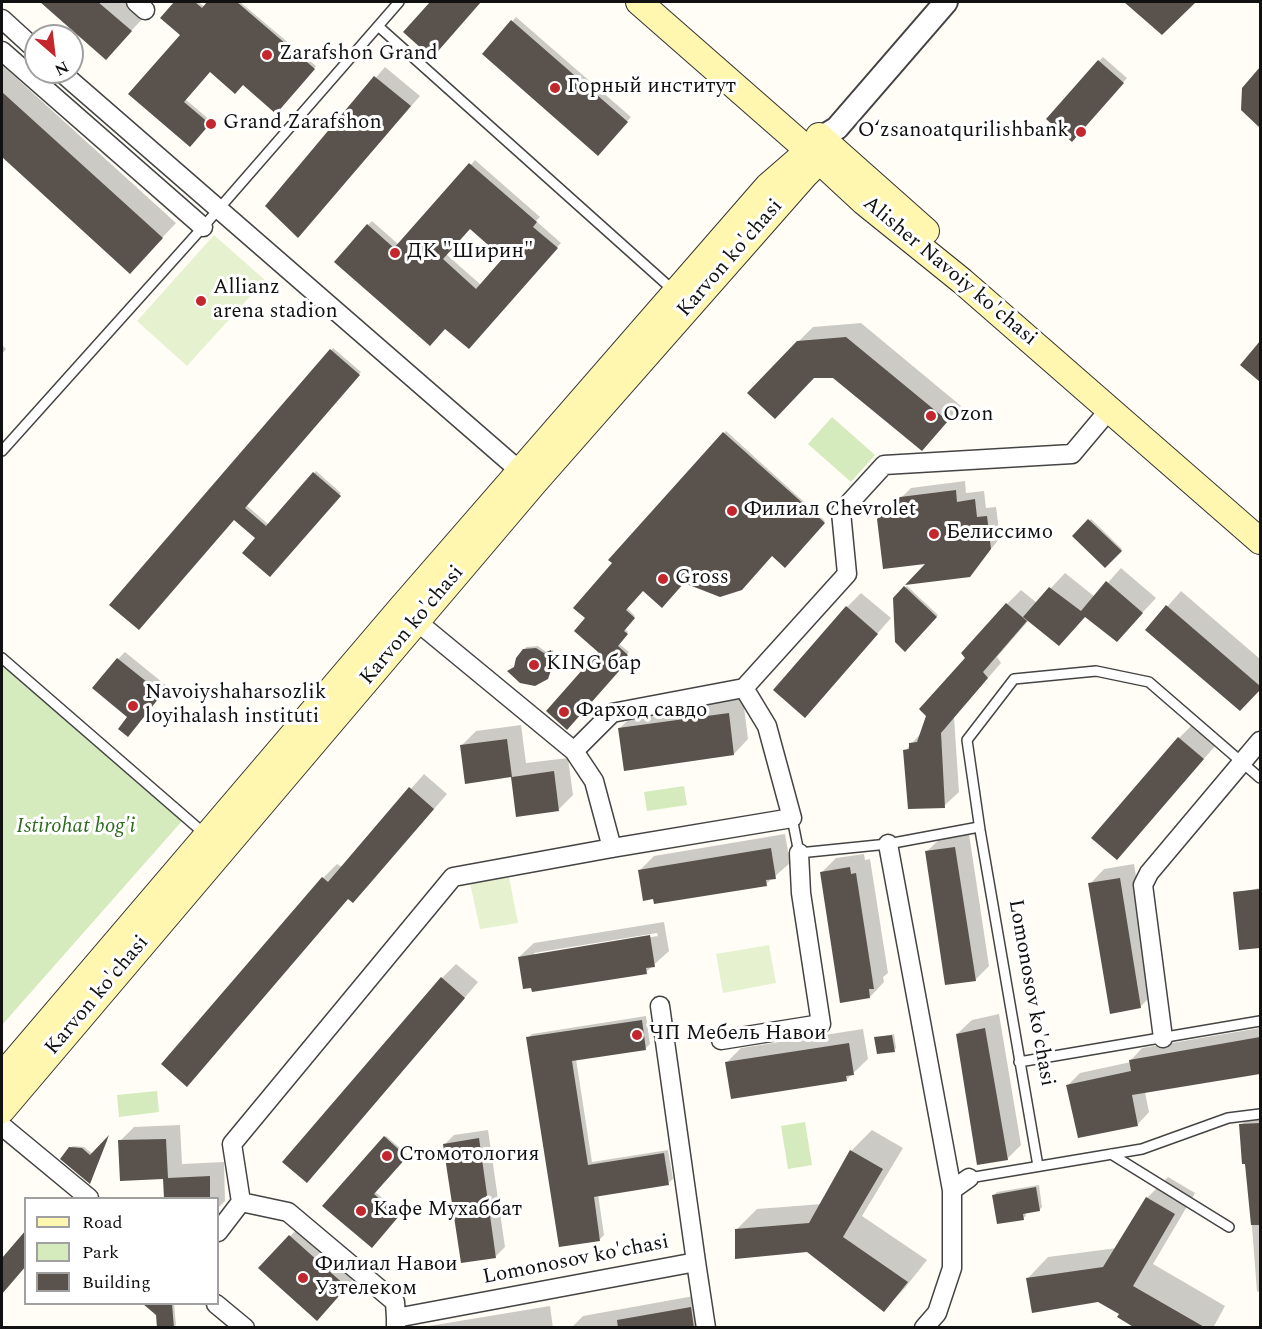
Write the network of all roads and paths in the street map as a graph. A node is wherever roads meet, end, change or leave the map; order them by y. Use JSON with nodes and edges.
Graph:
{"nodes":[{"id":1,"x":399,"y":2,"type":"edge"},
{"id":2,"x":639,"y":2,"type":"edge"},
{"id":3,"x":663,"y":2,"type":"edge"},
{"id":4,"x":946,"y":2,"type":"edge"},
{"id":5,"x":2,"y":19,"type":"edge"},
{"id":6,"x":378,"y":26,"type":"junction"},
{"id":7,"x":24,"y":39,"type":"edge"},
{"id":8,"x":2,"y":51,"type":"edge"},
{"id":9,"x":75,"y":84,"type":"edge"},
{"id":10,"x":823,"y":145,"type":"junction"},
{"id":11,"x":218,"y":210,"type":"junction"},
{"id":12,"x":203,"y":227,"type":"junction"},
{"id":13,"x":676,"y":292,"type":"junction"},
{"id":14,"x":1109,"y":410,"type":"junction"},
{"id":15,"x":2,"y":452,"type":"edge"},
{"id":16,"x":527,"y":477,"type":"junction"},
{"id":17,"x":1260,"y":519,"type":"edge"},
{"id":18,"x":1260,"y":541,"type":"edge"},
{"id":19,"x":409,"y":615,"type":"junction"},
{"id":20,"x":2,"y":658,"type":"edge"},
{"id":21,"x":744,"y":688,"type":"junction"},
{"id":22,"x":1260,"y":741,"type":"edge"},
{"id":23,"x":574,"y":751,"type":"junction"},
{"id":24,"x":1242,"y":763,"type":"junction"},
{"id":25,"x":1260,"y":778,"type":"edge"},
{"id":26,"x":792,"y":818,"type":"junction"},
{"id":27,"x":979,"y":827,"type":"junction"},
{"id":28,"x":214,"y":842,"type":"junction"},
{"id":29,"x":888,"y":844,"type":"junction"},
{"id":30,"x":612,"y":848,"type":"junction"},
{"id":31,"x":799,"y":853,"type":"junction"},
{"id":32,"x":660,"y":1006,"type":"dead end"},
{"id":33,"x":1260,"y":1021,"type":"edge"},
{"id":34,"x":1163,"y":1038,"type":"junction"},
{"id":35,"x":721,"y":1040,"type":"dead end"},
{"id":36,"x":1019,"y":1062,"type":"junction"},
{"id":37,"x":2,"y":1076,"type":"edge"},
{"id":38,"x":2,"y":1110,"type":"edge"},
{"id":39,"x":1260,"y":1114,"type":"edge"},
{"id":40,"x":2,"y":1126,"type":"edge"},
{"id":41,"x":1111,"y":1154,"type":"junction"},
{"id":42,"x":1038,"y":1166,"type":"junction"},
{"id":43,"x":969,"y":1178,"type":"joint"},
{"id":44,"x":952,"y":1190,"type":"junction"},
{"id":45,"x":88,"y":1197,"type":"edge"},
{"id":46,"x":242,"y":1202,"type":"junction"},
{"id":47,"x":1229,"y":1227,"type":"dead end"},
{"id":48,"x":219,"y":1231,"type":"edge"},
{"id":49,"x":696,"y":1262,"type":"junction"},
{"id":50,"x":217,"y":1305,"type":"edge"},
{"id":51,"x":396,"y":1323,"type":"edge"},
{"id":52,"x":245,"y":1328,"type":"edge"},
{"id":53,"x":706,"y":1328,"type":"edge"},
{"id":54,"x":924,"y":1328,"type":"edge"}],
"edges":[{"from":1,"to":6,"type":"lane"},
{"from":2,"to":10,"type":"main road","name":"Alisher Navoiy ko'chasi"},
{"from":3,"to":10,"type":"main road","name":"Alisher Navoiy ko'chasi"},
{"from":4,"to":10,"type":"street"},
{"from":5,"to":7,"type":"street"},
{"from":6,"to":11,"type":"lane"},
{"from":6,"to":13,"type":"lane"},
{"from":8,"to":12,"type":"street"},
{"from":9,"to":11,"type":"street"},
{"from":10,"to":13,"type":"main road"},
{"from":10,"to":14,"type":"main road","name":"Alisher Navoiy ko'chasi"},
{"from":10,"to":16,"type":"main road","name":"Karvon ko'chasi"},
{"from":10,"to":17,"type":"main road","name":"Alisher Navoiy ko'chasi"},
{"from":11,"to":12,"type":"lane"},
{"from":11,"to":16,"type":"street"},
{"from":12,"to":15,"type":"lane"},
{"from":13,"to":16,"type":"main road"},
{"from":14,"to":18,"type":"main road","name":"Alisher Navoiy ko'chasi"},
{"from":14,"to":21,"type":"street"},
{"from":16,"to":19,"type":"main road","name":"Karvon ko'chasi"},
{"from":19,"to":23,"type":"street"},
{"from":19,"to":28,"type":"main road","name":"Karvon ko'chasi"},
{"from":20,"to":28,"type":"lane"},
{"from":21,"to":23,"type":"street"},
{"from":21,"to":26,"type":"street"},
{"from":22,"to":24,"type":"street"},
{"from":23,"to":30,"type":"street"},
{"from":24,"to":25,"type":"lane"},
{"from":24,"to":27,"type":"lane"},
{"from":24,"to":34,"type":"street"},
{"from":26,"to":30,"type":"street"},
{"from":26,"to":31,"type":"lane"},
{"from":27,"to":29,"type":"lane"},
{"from":27,"to":36,"type":"lane","name":"Lomonosov ko'chasi"},
{"from":28,"to":37,"type":"main road"},
{"from":28,"to":38,"type":"main road","name":"Karvon ko'chasi"},
{"from":29,"to":31,"type":"lane"},
{"from":29,"to":44,"type":"street"},
{"from":30,"to":46,"type":"street"},
{"from":31,"to":35,"type":"street"},
{"from":32,"to":49,"type":"street","name":"Lomonosov ko'chasi"},
{"from":33,"to":34,"type":"lane"},
{"from":34,"to":36,"type":"lane"},
{"from":36,"to":42,"type":"lane","name":"Lomonosov ko'chasi"},
{"from":39,"to":41,"type":"lane"},
{"from":40,"to":45,"type":"street"},
{"from":41,"to":42,"type":"lane"},
{"from":41,"to":47,"type":"lane"},
{"from":42,"to":43,"type":"lane"},
{"from":43,"to":44,"type":"street"},
{"from":44,"to":54,"type":"street"},
{"from":46,"to":48,"type":"street"},
{"from":46,"to":51,"type":"street"},
{"from":49,"to":51,"type":"street","name":"Lomonosov ko'chasi"},
{"from":49,"to":53,"type":"street"},
{"from":50,"to":52,"type":"street"}]}
